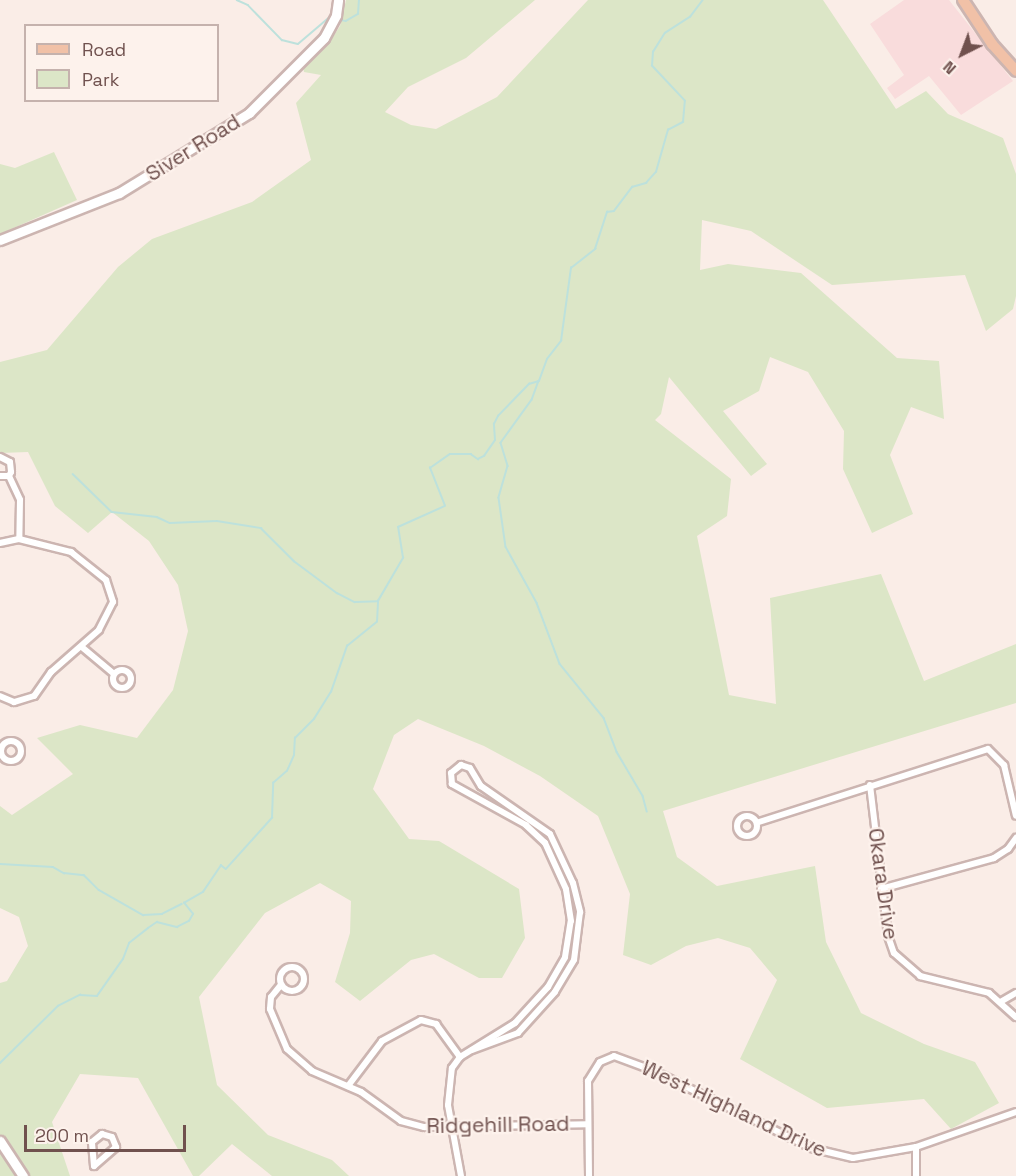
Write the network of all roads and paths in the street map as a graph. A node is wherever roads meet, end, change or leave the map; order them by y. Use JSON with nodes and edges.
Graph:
{"nodes":[{"id":1,"x":338,"y":0,"type":"edge"},
{"id":2,"x":963,"y":0,"type":"edge"},
{"id":3,"x":1016,"y":71,"type":"edge"},
{"id":4,"x":0,"y":240,"type":"edge"},
{"id":5,"x":0,"y":457,"type":"edge"},
{"id":6,"x":0,"y":476,"type":"edge"},
{"id":7,"x":9,"y":476,"type":"junction"},
{"id":8,"x":19,"y":539,"type":"junction"},
{"id":9,"x":0,"y":543,"type":"edge"},
{"id":10,"x":82,"y":648,"type":"junction"},
{"id":11,"x":113,"y":673,"type":"dead end"},
{"id":12,"x":2,"y":697,"type":"edge"},
{"id":13,"x":0,"y":707,"type":"edge"},
{"id":14,"x":1012,"y":781,"type":"edge"},
{"id":15,"x":870,"y":785,"type":"junction"},
{"id":16,"x":525,"y":814,"type":"junction"},
{"id":17,"x":1016,"y":816,"type":"edge"},
{"id":18,"x":521,"y":822,"type":"junction"},
{"id":19,"x":759,"y":822,"type":"dead end"},
{"id":20,"x":1016,"y":838,"type":"edge"},
{"id":21,"x":568,"y":871,"type":"junction"},
{"id":22,"x":560,"y":873,"type":"junction"},
{"id":23,"x":881,"y":889,"type":"junction"},
{"id":24,"x":569,"y":947,"type":"junction"},
{"id":25,"x":577,"y":950,"type":"junction"},
{"id":26,"x":280,"y":986,"type":"junction"},
{"id":27,"x":1016,"y":993,"type":"edge"},
{"id":28,"x":1002,"y":1001,"type":"junction"},
{"id":29,"x":522,"y":1017,"type":"junction"},
{"id":30,"x":1016,"y":1017,"type":"edge"},
{"id":31,"x":528,"y":1023,"type":"junction"},
{"id":32,"x":472,"y":1050,"type":"junction"},
{"id":33,"x":460,"y":1057,"type":"junction"},
{"id":34,"x":348,"y":1086,"type":"junction"},
{"id":35,"x":1016,"y":1112,"type":"edge"},
{"id":36,"x":588,"y":1124,"type":"junction"},
{"id":37,"x":451,"y":1127,"type":"junction"},
{"id":38,"x":0,"y":1141,"type":"edge"},
{"id":39,"x":916,"y":1147,"type":"junction"},
{"id":40,"x":94,"y":1166,"type":"junction"},
{"id":41,"x":22,"y":1176,"type":"edge"},
{"id":42,"x":95,"y":1176,"type":"edge"},
{"id":43,"x":461,"y":1176,"type":"edge"},
{"id":44,"x":589,"y":1176,"type":"edge"},
{"id":45,"x":916,"y":1176,"type":"edge"}],
"edges":[{"from":1,"to":4,"type":"street","name":"Siver Road"},
{"from":2,"to":3,"type":"main road"},
{"from":5,"to":7,"type":"street"},
{"from":6,"to":7,"type":"street"},
{"from":7,"to":8,"type":"street"},
{"from":8,"to":9,"type":"street"},
{"from":8,"to":10,"type":"street"},
{"from":10,"to":11,"type":"street"},
{"from":10,"to":12,"type":"street"},
{"from":12,"to":13,"type":"street"},
{"from":14,"to":15,"type":"street"},
{"from":14,"to":17,"type":"street"},
{"from":15,"to":19,"type":"street"},
{"from":15,"to":23,"type":"street","name":"Okara Drive"},
{"from":16,"to":18,"type":"street"},
{"from":16,"to":18,"type":"street"},
{"from":16,"to":21,"type":"street"},
{"from":18,"to":22,"type":"street"},
{"from":20,"to":23,"type":"street"},
{"from":21,"to":22,"type":"street"},
{"from":21,"to":25,"type":"street"},
{"from":22,"to":24,"type":"street"},
{"from":23,"to":28,"type":"street","name":"Okara Drive"},
{"from":24,"to":25,"type":"street"},
{"from":24,"to":29,"type":"street"},
{"from":25,"to":31,"type":"street"},
{"from":26,"to":26,"type":"street","name":"Ridgehill Road"},
{"from":26,"to":34,"type":"street","name":"Ridgehill Road"},
{"from":27,"to":28,"type":"street"},
{"from":28,"to":30,"type":"street","name":"Okara Drive"},
{"from":29,"to":31,"type":"street"},
{"from":29,"to":32,"type":"street"},
{"from":31,"to":32,"type":"street"},
{"from":32,"to":33,"type":"street"},
{"from":33,"to":34,"type":"street"},
{"from":33,"to":37,"type":"street"},
{"from":34,"to":37,"type":"street","name":"Ridgehill Road"},
{"from":35,"to":39,"type":"street","name":"West Highland Drive"},
{"from":36,"to":37,"type":"street","name":"Ridgehill Road"},
{"from":36,"to":39,"type":"street","name":"West Highland Drive"},
{"from":36,"to":44,"type":"street","name":"West Highland Drive"},
{"from":37,"to":43,"type":"street"},
{"from":38,"to":41,"type":"street"},
{"from":39,"to":45,"type":"street"},
{"from":40,"to":40,"type":"street"},
{"from":40,"to":42,"type":"street"}]}
